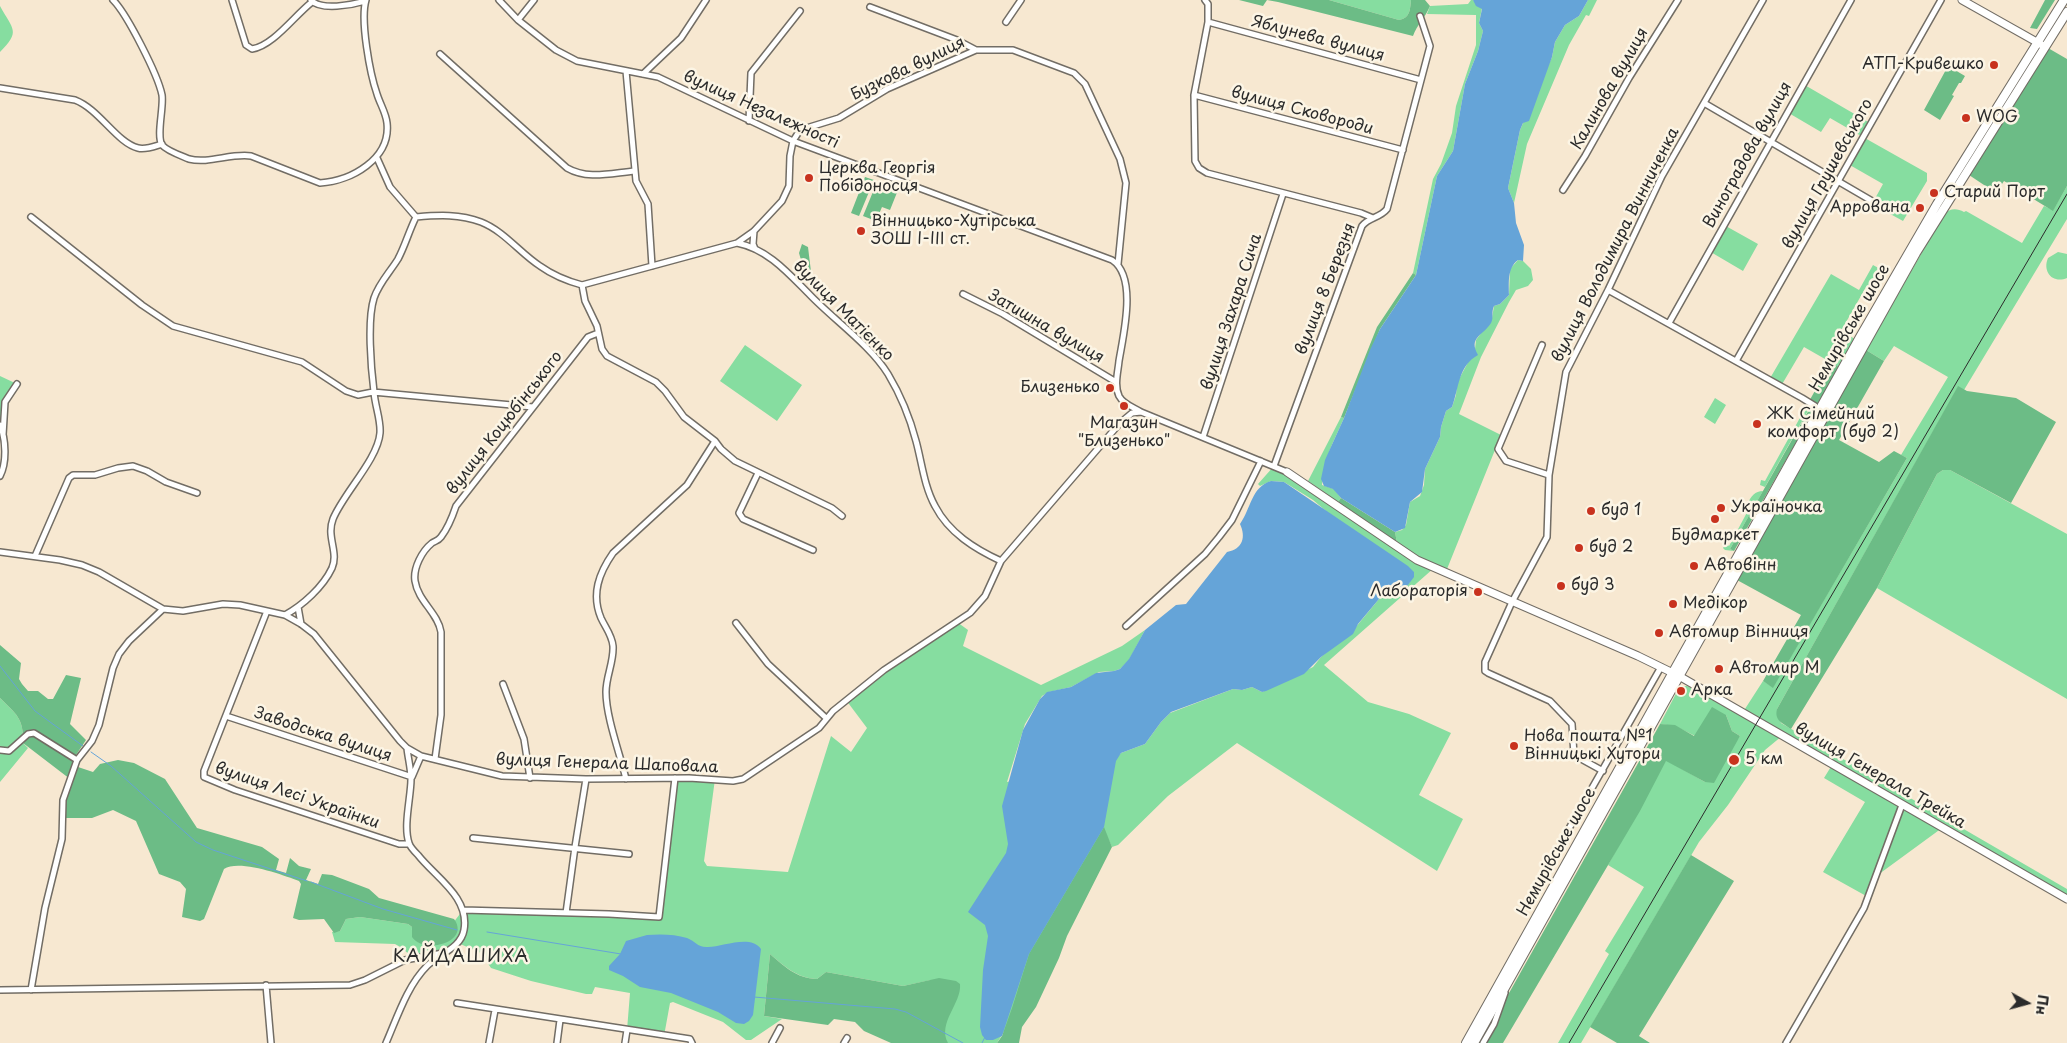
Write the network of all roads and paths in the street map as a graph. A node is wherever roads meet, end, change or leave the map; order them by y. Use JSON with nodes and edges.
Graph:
{"nodes":[{"id":1,"x":113,"y":0,"type":"edge"},
{"id":2,"x":232,"y":0,"type":"edge"},
{"id":3,"x":499,"y":0,"type":"edge"},
{"id":4,"x":534,"y":0,"type":"edge"},
{"id":5,"x":706,"y":0,"type":"edge"},
{"id":6,"x":1021,"y":0,"type":"edge"},
{"id":7,"x":1205,"y":0,"type":"edge"},
{"id":8,"x":1678,"y":0,"type":"edge"},
{"id":9,"x":1763,"y":0,"type":"edge"},
{"id":10,"x":1851,"y":0,"type":"edge"},
{"id":11,"x":1941,"y":0,"type":"edge"},
{"id":12,"x":1962,"y":0,"type":"edge"},
{"id":13,"x":2064,"y":0,"type":"edge"},
{"id":14,"x":312,"y":1,"type":"edge"},
{"id":15,"x":366,"y":1,"type":"edge"},
{"id":16,"x":1974,"y":3,"type":"edge"},
{"id":17,"x":870,"y":7,"type":"dead end"},
{"id":18,"x":800,"y":11,"type":"dead end"},
{"id":19,"x":2067,"y":12,"type":"edge"},
{"id":20,"x":1420,"y":16,"type":"dead end"},
{"id":21,"x":518,"y":20,"type":"junction"},
{"id":22,"x":1006,"y":22,"type":"dead end"},
{"id":23,"x":1208,"y":22,"type":"junction"},
{"id":24,"x":2042,"y":45,"type":"junction"},
{"id":25,"x":976,"y":50,"type":"junction"},
{"id":26,"x":440,"y":54,"type":"dead end"},
{"id":27,"x":626,"y":71,"type":"junction"},
{"id":28,"x":643,"y":74,"type":"junction"},
{"id":29,"x":1421,"y":80,"type":"junction"},
{"id":30,"x":0,"y":88,"type":"edge"},
{"id":31,"x":1194,"y":96,"type":"junction"},
{"id":32,"x":1704,"y":103,"type":"junction"},
{"id":33,"x":749,"y":120,"type":"junction"},
{"id":34,"x":793,"y":140,"type":"junction"},
{"id":35,"x":1770,"y":142,"type":"junction"},
{"id":36,"x":162,"y":144,"type":"junction"},
{"id":37,"x":803,"y":148,"type":"dead end"},
{"id":38,"x":1403,"y":150,"type":"junction"},
{"id":39,"x":376,"y":158,"type":"junction"},
{"id":40,"x":635,"y":171,"type":"junction"},
{"id":41,"x":1838,"y":182,"type":"junction"},
{"id":42,"x":1563,"y":190,"type":"dead end"},
{"id":43,"x":1283,"y":194,"type":"junction"},
{"id":44,"x":1872,"y":201,"type":"dead end"},
{"id":45,"x":31,"y":217,"type":"dead end"},
{"id":46,"x":416,"y":218,"type":"junction"},
{"id":47,"x":1374,"y":218,"type":"junction"},
{"id":48,"x":754,"y":231,"type":"junction"},
{"id":49,"x":737,"y":243,"type":"junction"},
{"id":50,"x":755,"y":249,"type":"junction"},
{"id":51,"x":1118,"y":264,"type":"junction"},
{"id":52,"x":652,"y":266,"type":"junction"},
{"id":53,"x":582,"y":285,"type":"junction"},
{"id":54,"x":1608,"y":290,"type":"junction"},
{"id":55,"x":963,"y":294,"type":"dead end"},
{"id":56,"x":1668,"y":323,"type":"junction"},
{"id":57,"x":598,"y":333,"type":"junction"},
{"id":58,"x":1542,"y":345,"type":"dead end"},
{"id":59,"x":1736,"y":361,"type":"junction"},
{"id":60,"x":1116,"y":382,"type":"junction"},
{"id":61,"x":17,"y":384,"type":"dead end"},
{"id":62,"x":374,"y":392,"type":"junction"},
{"id":63,"x":532,"y":407,"type":"junction"},
{"id":64,"x":1818,"y":408,"type":"junction"},
{"id":65,"x":1141,"y":412,"type":"junction"},
{"id":66,"x":0,"y":425,"type":"edge"},
{"id":67,"x":3,"y":434,"type":"junction"},
{"id":68,"x":1203,"y":437,"type":"junction"},
{"id":69,"x":715,"y":441,"type":"junction"},
{"id":70,"x":1261,"y":461,"type":"junction"},
{"id":71,"x":1274,"y":466,"type":"junction"},
{"id":72,"x":1287,"y":472,"type":"joint"},
{"id":73,"x":758,"y":473,"type":"junction"},
{"id":74,"x":1549,"y":475,"type":"junction"},
{"id":75,"x":0,"y":476,"type":"edge"},
{"id":76,"x":197,"y":493,"type":"dead end"},
{"id":77,"x":842,"y":516,"type":"dead end"},
{"id":78,"x":813,"y":550,"type":"dead end"},
{"id":79,"x":0,"y":552,"type":"edge"},
{"id":80,"x":35,"y":556,"type":"junction"},
{"id":81,"x":1001,"y":562,"type":"junction"},
{"id":82,"x":1512,"y":602,"type":"junction"},
{"id":83,"x":298,"y":607,"type":"junction"},
{"id":84,"x":163,"y":609,"type":"junction"},
{"id":85,"x":267,"y":611,"type":"junction"},
{"id":86,"x":285,"y":615,"type":"junction"},
{"id":87,"x":302,"y":624,"type":"junction"},
{"id":88,"x":736,"y":624,"type":"dead end"},
{"id":89,"x":1126,"y":626,"type":"dead end"},
{"id":90,"x":1661,"y":667,"type":"junction"},
{"id":91,"x":1675,"y":675,"type":"junction"},
{"id":92,"x":503,"y":684,"type":"dead end"},
{"id":93,"x":226,"y":716,"type":"junction"},
{"id":94,"x":826,"y":718,"type":"junction"},
{"id":95,"x":407,"y":748,"type":"junction"},
{"id":96,"x":0,"y":750,"type":"edge"},
{"id":97,"x":421,"y":756,"type":"junction"},
{"id":98,"x":435,"y":759,"type":"junction"},
{"id":99,"x":76,"y":760,"type":"junction"},
{"id":100,"x":1603,"y":771,"type":"junction"},
{"id":101,"x":412,"y":777,"type":"junction"},
{"id":102,"x":530,"y":778,"type":"junction"},
{"id":103,"x":675,"y":778,"type":"junction"},
{"id":104,"x":586,"y":779,"type":"junction"},
{"id":105,"x":626,"y":779,"type":"junction"},
{"id":106,"x":1902,"y":805,"type":"junction"},
{"id":107,"x":473,"y":838,"type":"dead end"},
{"id":108,"x":1563,"y":839,"type":"dead end"},
{"id":109,"x":409,"y":844,"type":"junction"},
{"id":110,"x":575,"y":847,"type":"junction"},
{"id":111,"x":629,"y":854,"type":"dead end"},
{"id":112,"x":2067,"y":899,"type":"edge"},
{"id":113,"x":463,"y":910,"type":"junction"},
{"id":114,"x":566,"y":913,"type":"junction"},
{"id":115,"x":443,"y":953,"type":"junction"},
{"id":116,"x":1507,"y":984,"type":"junction"},
{"id":117,"x":266,"y":985,"type":"junction"},
{"id":118,"x":0,"y":990,"type":"edge"},
{"id":119,"x":30,"y":990,"type":"junction"},
{"id":120,"x":457,"y":1003,"type":"dead end"},
{"id":121,"x":495,"y":1010,"type":"junction"},
{"id":122,"x":560,"y":1020,"type":"junction"},
{"id":123,"x":780,"y":1028,"type":"dead end"},
{"id":124,"x":627,"y":1030,"type":"junction"},
{"id":125,"x":271,"y":1043,"type":"edge"},
{"id":126,"x":386,"y":1043,"type":"edge"},
{"id":127,"x":489,"y":1043,"type":"edge"},
{"id":128,"x":557,"y":1043,"type":"edge"},
{"id":129,"x":625,"y":1043,"type":"edge"},
{"id":130,"x":692,"y":1043,"type":"edge"},
{"id":131,"x":772,"y":1043,"type":"edge"},
{"id":132,"x":1466,"y":1043,"type":"edge"},
{"id":133,"x":1474,"y":1043,"type":"edge"},
{"id":134,"x":1484,"y":1043,"type":"edge"},
{"id":135,"x":1786,"y":1043,"type":"edge"}],
"edges":[{"from":1,"to":36,"type":"street"},
{"from":2,"to":14,"type":"street"},
{"from":3,"to":21,"type":"street"},
{"from":4,"to":21,"type":"street"},
{"from":5,"to":28,"type":"street"},
{"from":6,"to":22,"type":"street"},
{"from":7,"to":23,"type":"street"},
{"from":8,"to":42,"type":"street","name":"Калинова вулиця"},
{"from":9,"to":32,"type":"street","name":"вулиця Володимира Винниченка"},
{"from":10,"to":35,"type":"street","name":"Виноградова вулиця"},
{"from":11,"to":41,"type":"street","name":"вулиця Грушевського"},
{"from":12,"to":16,"type":"street"},
{"from":13,"to":24,"type":"main road","name":"Немирівське шосе"},
{"from":14,"to":15,"type":"street"},
{"from":15,"to":39,"type":"street"},
{"from":16,"to":24,"type":"street"},
{"from":17,"to":25,"type":"street"},
{"from":18,"to":33,"type":"street"},
{"from":19,"to":24,"type":"main road","name":"Немирівське шосе"},
{"from":20,"to":29,"type":"street","name":"вулиця 8 Березня"},
{"from":21,"to":27,"type":"street"},
{"from":23,"to":29,"type":"street","name":"Яблунева вулиця"},
{"from":23,"to":31,"type":"street"},
{"from":24,"to":64,"type":"main road","name":"Немирівське шосе"},
{"from":24,"to":91,"type":"main road","name":"Немирівське шосе"},
{"from":25,"to":34,"type":"street","name":"Бузкова вулиця"},
{"from":25,"to":51,"type":"street","name":"Бузкова вулиця"},
{"from":26,"to":40,"type":"street"},
{"from":27,"to":28,"type":"street"},
{"from":27,"to":40,"type":"street"},
{"from":28,"to":33,"type":"street"},
{"from":29,"to":38,"type":"street","name":"вулиця 8 Березня"},
{"from":30,"to":36,"type":"street"},
{"from":31,"to":38,"type":"street","name":"вулиця Сковороди"},
{"from":31,"to":43,"type":"street"},
{"from":32,"to":35,"type":"street"},
{"from":32,"to":54,"type":"street","name":"вулиця Володимира Винниченка"},
{"from":33,"to":34,"type":"street"},
{"from":34,"to":37,"type":"street"},
{"from":34,"to":48,"type":"street"},
{"from":34,"to":51,"type":"street","name":"вулиця Незалежності"},
{"from":35,"to":41,"type":"street"},
{"from":35,"to":56,"type":"street","name":"Виноградова вулиця"},
{"from":36,"to":39,"type":"street"},
{"from":38,"to":47,"type":"street","name":"вулиця 8 Березня"},
{"from":39,"to":46,"type":"street"},
{"from":40,"to":52,"type":"street"},
{"from":41,"to":44,"type":"street"},
{"from":41,"to":59,"type":"street","name":"вулиця Грушевського"},
{"from":43,"to":47,"type":"street"},
{"from":43,"to":68,"type":"street","name":"вулиця Захара Сича"},
{"from":45,"to":62,"type":"street"},
{"from":46,"to":53,"type":"street"},
{"from":46,"to":62,"type":"street"},
{"from":47,"to":71,"type":"street","name":"вулиця 8 Березня"},
{"from":48,"to":49,"type":"street"},
{"from":48,"to":50,"type":"street"},
{"from":49,"to":50,"type":"street","name":"вулиця Матієнко"},
{"from":49,"to":52,"type":"street"},
{"from":50,"to":81,"type":"street","name":"вулиця Матієнко"},
{"from":51,"to":60,"type":"street"},
{"from":52,"to":53,"type":"street"},
{"from":53,"to":57,"type":"street"},
{"from":54,"to":56,"type":"street"},
{"from":54,"to":74,"type":"street","name":"вулиця Володимира Винниченка"},
{"from":55,"to":60,"type":"street","name":"Затишна вулиця"},
{"from":56,"to":59,"type":"street"},
{"from":57,"to":63,"type":"street","name":"вулиця Коцюбінського"},
{"from":57,"to":69,"type":"street"},
{"from":58,"to":74,"type":"street"},
{"from":59,"to":64,"type":"street"},
{"from":60,"to":65,"type":"street"},
{"from":61,"to":67,"type":"street"},
{"from":62,"to":63,"type":"street"},
{"from":62,"to":83,"type":"street"},
{"from":63,"to":98,"type":"street","name":"вулиця Коцюбінського"},
{"from":64,"to":91,"type":"main road","name":"Немирівське шосе"},
{"from":65,"to":68,"type":"street"},
{"from":65,"to":81,"type":"street","name":"вулиця Генерала Шаповала"},
{"from":66,"to":67,"type":"street"},
{"from":67,"to":75,"type":"street"},
{"from":68,"to":70,"type":"street"},
{"from":69,"to":73,"type":"street"},
{"from":69,"to":105,"type":"street"},
{"from":70,"to":71,"type":"street"},
{"from":70,"to":89,"type":"street"},
{"from":71,"to":72,"type":"street"},
{"from":72,"to":82,"type":"street","name":"вулиця Генерала Трейка"},
{"from":73,"to":77,"type":"street"},
{"from":73,"to":78,"type":"street"},
{"from":74,"to":82,"type":"street","name":"вулиця Володимира Винниченка"},
{"from":76,"to":80,"type":"street"},
{"from":79,"to":80,"type":"street","name":"вулиця Генерала Шаповала"},
{"from":80,"to":84,"type":"street","name":"вулиця Генерала Шаповала"},
{"from":81,"to":94,"type":"street","name":"вулиця Генерала Шаповала"},
{"from":82,"to":90,"type":"street","name":"вулиця Генерала Трейка"},
{"from":82,"to":100,"type":"street","name":"вулиця Володимира Винниченка"},
{"from":83,"to":86,"type":"street"},
{"from":83,"to":87,"type":"street"},
{"from":84,"to":85,"type":"street","name":"вулиця Генерала Шаповала"},
{"from":84,"to":99,"type":"street"},
{"from":85,"to":86,"type":"street","name":"вулиця Генерала Шаповала"},
{"from":85,"to":93,"type":"street","name":"вулиця Лесі Українки"},
{"from":86,"to":87,"type":"street","name":"вулиця Генерала Шаповала"},
{"from":87,"to":95,"type":"street","name":"вулиця Генерала Шаповала"},
{"from":88,"to":94,"type":"street"},
{"from":90,"to":91,"type":"street","name":"вулиця Генерала Трейка"},
{"from":90,"to":100,"type":"street"},
{"from":91,"to":106,"type":"street","name":"вулиця Генерала Трейка"},
{"from":91,"to":116,"type":"main road","name":"Немирівське шосе"},
{"from":91,"to":132,"type":"main road","name":"Немирівське шосе"},
{"from":92,"to":102,"type":"street"},
{"from":93,"to":101,"type":"street","name":"Заводська вулиця"},
{"from":93,"to":109,"type":"street","name":"вулиця Лесі Українки"},
{"from":94,"to":103,"type":"street","name":"вулиця Генерала Шаповала"},
{"from":95,"to":97,"type":"street","name":"вулиця Генерала Шаповала"},
{"from":95,"to":101,"type":"street"},
{"from":96,"to":99,"type":"street"},
{"from":97,"to":98,"type":"street","name":"вулиця Генерала Шаповала"},
{"from":97,"to":101,"type":"street"},
{"from":98,"to":102,"type":"street","name":"вулиця Генерала Шаповала"},
{"from":99,"to":119,"type":"street"},
{"from":100,"to":108,"type":"street"},
{"from":101,"to":109,"type":"street"},
{"from":102,"to":104,"type":"street","name":"вулиця Генерала Шаповала"},
{"from":103,"to":105,"type":"street","name":"вулиця Генерала Шаповала"},
{"from":103,"to":114,"type":"street"},
{"from":104,"to":105,"type":"street","name":"вулиця Генерала Шаповала"},
{"from":104,"to":110,"type":"street"},
{"from":106,"to":112,"type":"street","name":"вулиця Генерала Трейка"},
{"from":106,"to":135,"type":"street"},
{"from":107,"to":110,"type":"street"},
{"from":109,"to":113,"type":"street"},
{"from":110,"to":111,"type":"street"},
{"from":110,"to":114,"type":"street"},
{"from":113,"to":114,"type":"street"},
{"from":113,"to":115,"type":"street"},
{"from":115,"to":117,"type":"street"},
{"from":115,"to":126,"type":"street"},
{"from":116,"to":133,"type":"main road","name":"Немирівське шосе"},
{"from":116,"to":134,"type":"street"},
{"from":117,"to":119,"type":"street"},
{"from":117,"to":125,"type":"street"},
{"from":118,"to":119,"type":"street"},
{"from":120,"to":121,"type":"street"},
{"from":121,"to":122,"type":"street"},
{"from":121,"to":127,"type":"street"},
{"from":122,"to":124,"type":"street"},
{"from":122,"to":128,"type":"street"},
{"from":123,"to":131,"type":"street"},
{"from":124,"to":129,"type":"street"},
{"from":124,"to":130,"type":"street"}]}
